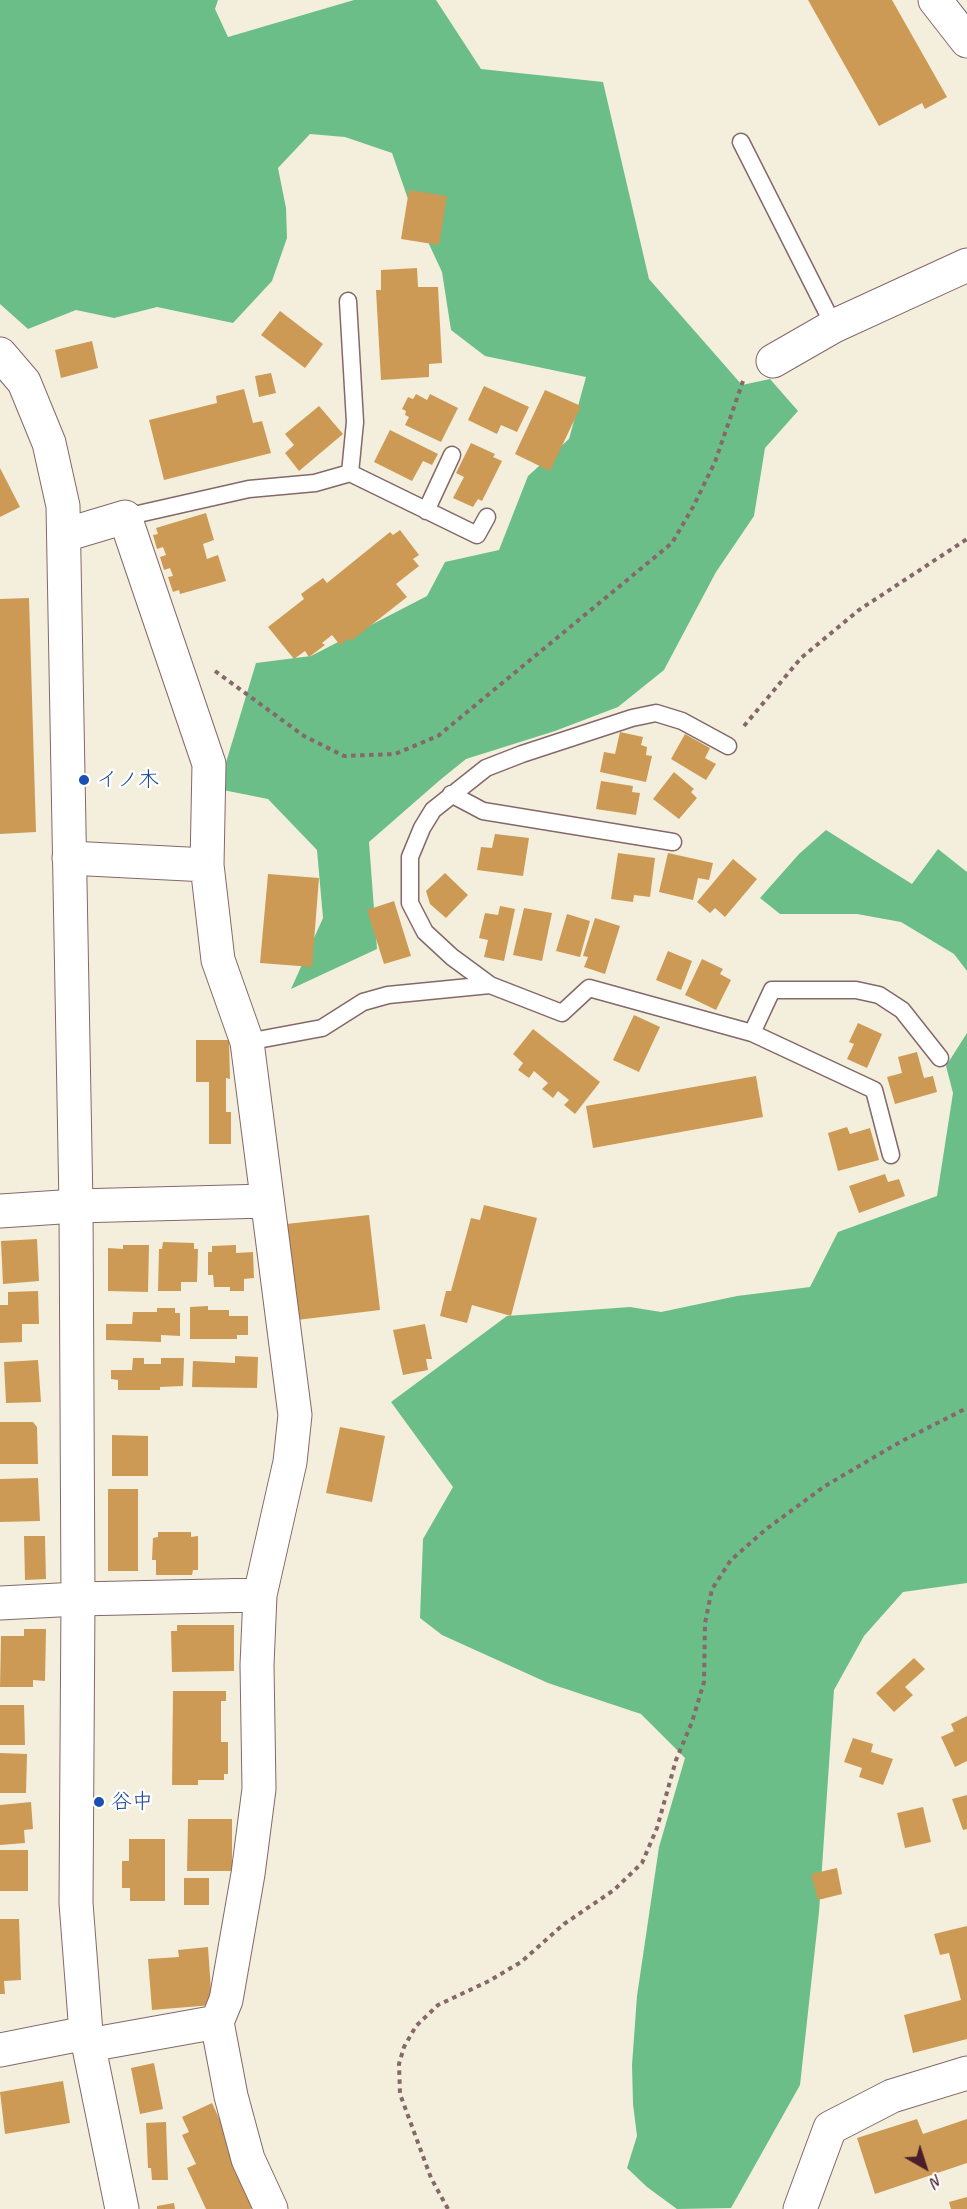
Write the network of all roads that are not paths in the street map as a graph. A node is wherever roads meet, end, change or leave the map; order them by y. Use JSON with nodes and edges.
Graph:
{"nodes":[{"id":1,"x":935,"y":0,"type":"edge"},
{"id":2,"x":967,"y":41,"type":"edge"},
{"id":3,"x":741,"y":142,"type":"dead end"},
{"id":4,"x":967,"y":265,"type":"edge"},
{"id":5,"x":348,"y":301,"type":"dead end"},
{"id":6,"x":834,"y":326,"type":"junction"},
{"id":7,"x":0,"y":354,"type":"edge"},
{"id":8,"x":773,"y":361,"type":"road end"},
{"id":9,"x":452,"y":455,"type":"dead end"},
{"id":10,"x":350,"y":473,"type":"junction"},
{"id":11,"x":426,"y":511,"type":"junction"},
{"id":12,"x":125,"y":517,"type":"junction"},
{"id":13,"x":487,"y":517,"type":"dead end"},
{"id":14,"x":65,"y":535,"type":"junction"},
{"id":15,"x":728,"y":746,"type":"road end"},
{"id":16,"x":451,"y":794,"type":"junction"},
{"id":17,"x":673,"y":842,"type":"dead end"},
{"id":18,"x":69,"y":858,"type":"junction"},
{"id":19,"x":207,"y":865,"type":"junction"},
{"id":20,"x":490,"y":986,"type":"junction"},
{"id":21,"x":752,"y":1033,"type":"junction"},
{"id":22,"x":247,"y":1042,"type":"junction"},
{"id":23,"x":940,"y":1058,"type":"dead end"},
{"id":24,"x":891,"y":1155,"type":"dead end"},
{"id":25,"x":267,"y":1201,"type":"junction"},
{"id":26,"x":76,"y":1206,"type":"junction"},
{"id":27,"x":0,"y":1211,"type":"edge"},
{"id":28,"x":260,"y":1595,"type":"junction"},
{"id":29,"x":78,"y":1599,"type":"junction"},
{"id":30,"x":0,"y":1603,"type":"edge"},
{"id":31,"x":217,"y":2022,"type":"junction"},
{"id":32,"x":87,"y":2039,"type":"junction"},
{"id":33,"x":0,"y":2050,"type":"edge"},
{"id":34,"x":967,"y":2073,"type":"edge"},
{"id":35,"x":122,"y":2209,"type":"edge"},
{"id":36,"x":271,"y":2209,"type":"edge"},
{"id":37,"x":800,"y":2209,"type":"edge"}],
"edges":[{"from":1,"to":2,"type":"street"},
{"from":3,"to":6,"type":"lane"},
{"from":4,"to":6,"type":"street"},
{"from":5,"to":10,"type":"lane"},
{"from":6,"to":8,"type":"street"},
{"from":7,"to":14,"type":"street"},
{"from":9,"to":11,"type":"lane"},
{"from":10,"to":11,"type":"lane"},
{"from":10,"to":12,"type":"lane"},
{"from":11,"to":13,"type":"lane"},
{"from":12,"to":14,"type":"street"},
{"from":12,"to":19,"type":"street"},
{"from":14,"to":18,"type":"street"},
{"from":15,"to":16,"type":"lane"},
{"from":16,"to":17,"type":"lane"},
{"from":16,"to":20,"type":"lane"},
{"from":18,"to":19,"type":"street"},
{"from":18,"to":26,"type":"street"},
{"from":19,"to":22,"type":"street"},
{"from":20,"to":21,"type":"lane"},
{"from":20,"to":22,"type":"lane"},
{"from":21,"to":23,"type":"lane"},
{"from":21,"to":24,"type":"lane"},
{"from":22,"to":25,"type":"street"},
{"from":25,"to":26,"type":"street"},
{"from":25,"to":28,"type":"street"},
{"from":26,"to":27,"type":"street"},
{"from":26,"to":29,"type":"street"},
{"from":28,"to":29,"type":"street"},
{"from":28,"to":31,"type":"street"},
{"from":29,"to":30,"type":"street"},
{"from":29,"to":32,"type":"street"},
{"from":31,"to":32,"type":"street"},
{"from":31,"to":36,"type":"street"},
{"from":32,"to":33,"type":"street"},
{"from":32,"to":35,"type":"street"},
{"from":34,"to":37,"type":"street"}]}
